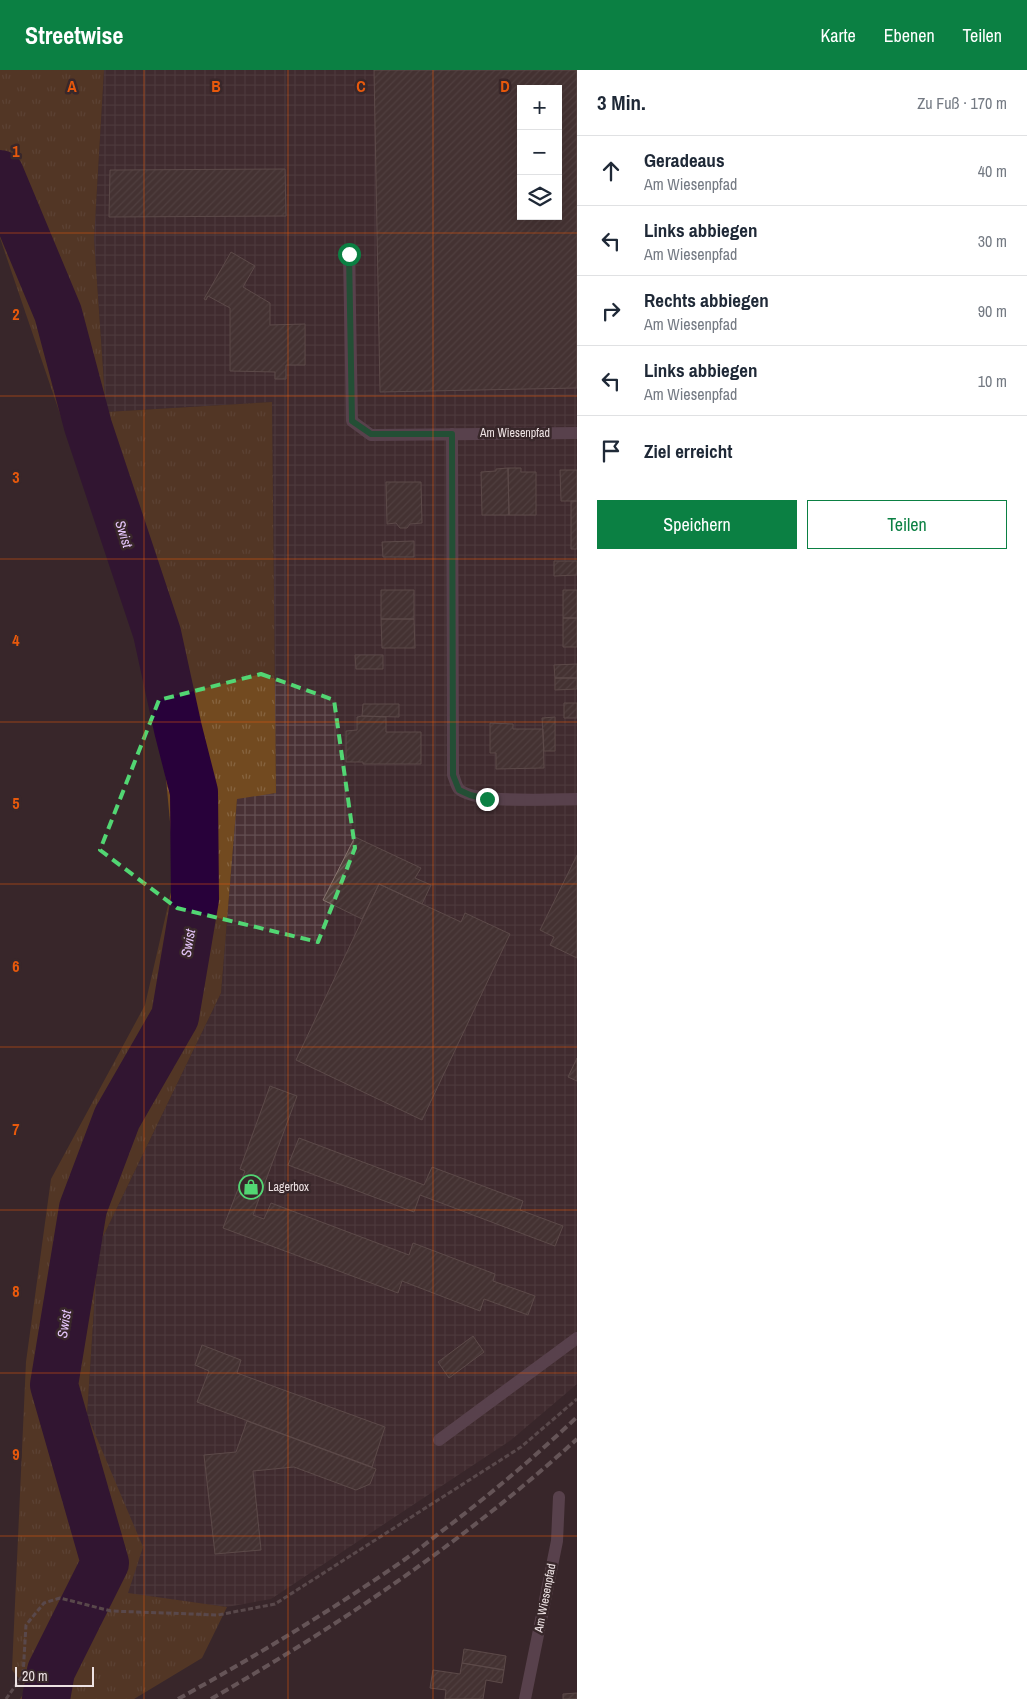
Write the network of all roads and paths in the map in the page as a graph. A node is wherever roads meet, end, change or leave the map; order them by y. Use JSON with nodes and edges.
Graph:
{"nodes":[{"id":1,"x":349,"y":254,"type":"dead end"},
{"id":2,"x":577,"y":433,"type":"edge"},
{"id":3,"x":452,"y":434,"type":"junction"},
{"id":4,"x":577,"y":799,"type":"edge"},
{"id":5,"x":577,"y":1338,"type":"edge"},
{"id":6,"x":577,"y":1399,"type":"edge"},
{"id":7,"x":438,"y":1440,"type":"dead end"},
{"id":8,"x":559,"y":1497,"type":"dead end"},
{"id":9,"x":6,"y":1699,"type":"edge"},
{"id":10,"x":525,"y":1699,"type":"edge"}],
"edges":[{"from":1,"to":3,"type":"street","name":"Am Wiesenpfad"},
{"from":2,"to":3,"type":"street","name":"Am Wiesenpfad"},
{"from":3,"to":4,"type":"street"},
{"from":5,"to":7,"type":"street"},
{"from":6,"to":9,"type":"path"},
{"from":8,"to":10,"type":"street","name":"Am Wiesenpfad"}]}
